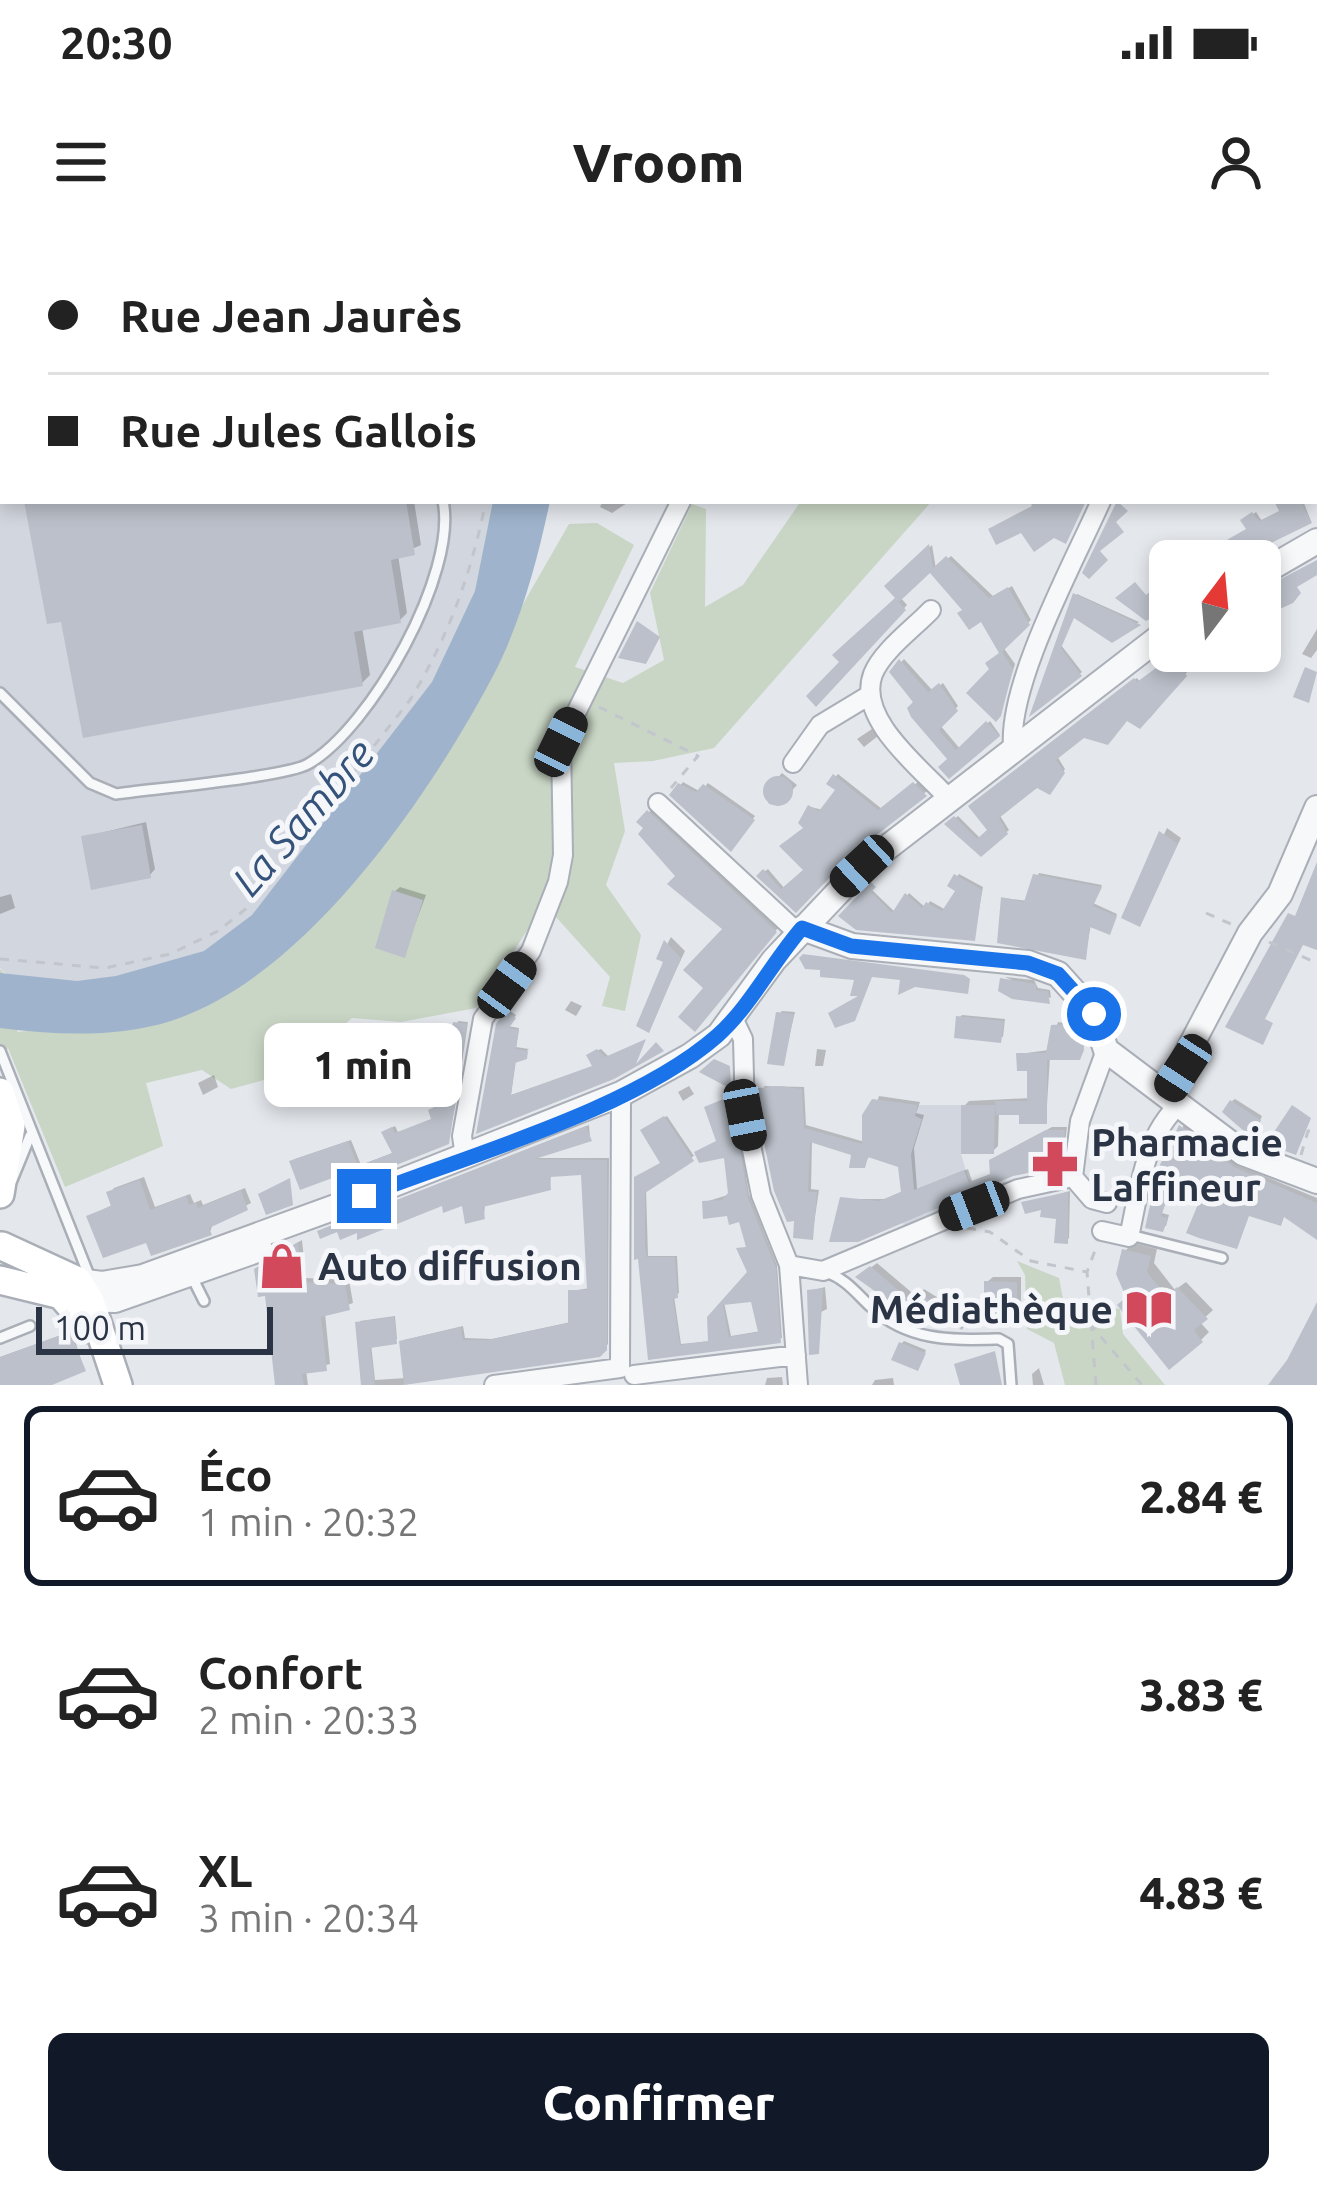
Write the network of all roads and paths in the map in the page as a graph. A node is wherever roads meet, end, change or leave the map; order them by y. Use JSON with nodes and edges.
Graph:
{"nodes":[{"id":1,"x":443,"y":504,"type":"edge"},
{"id":2,"x":485,"y":504,"type":"edge"},
{"id":3,"x":680,"y":504,"type":"edge"},
{"id":4,"x":1100,"y":504,"type":"edge"},
{"id":5,"x":1317,"y":541,"type":"edge"},
{"id":6,"x":1281,"y":562,"type":"edge"},
{"id":7,"x":932,"y":610,"type":"dead end"},
{"id":8,"x":1149,"y":645,"type":"edge"},
{"id":9,"x":0,"y":693,"type":"edge"},
{"id":10,"x":868,"y":696,"type":"junction"},
{"id":11,"x":582,"y":699,"type":"junction"},
{"id":12,"x":1013,"y":746,"type":"junction"},
{"id":13,"x":793,"y":763,"type":"dead end"},
{"id":14,"x":948,"y":798,"type":"junction"},
{"id":15,"x":658,"y":803,"type":"joint"},
{"id":16,"x":1317,"y":808,"type":"edge"},
{"id":17,"x":1206,"y":913,"type":"dead end"},
{"id":18,"x":800,"y":930,"type":"junction"},
{"id":19,"x":1250,"y":933,"type":"junction"},
{"id":20,"x":0,"y":958,"type":"edge"},
{"id":21,"x":1317,"y":963,"type":"edge"},
{"id":22,"x":733,"y":1018,"type":"junction"},
{"id":23,"x":1106,"y":1050,"type":"junction"},
{"id":24,"x":1,"y":1054,"type":"edge"},
{"id":25,"x":0,"y":1092,"type":"edge"},
{"id":26,"x":621,"y":1094,"type":"junction"},
{"id":27,"x":1173,"y":1099,"type":"junction"},
{"id":28,"x":1317,"y":1130,"type":"edge"},
{"id":29,"x":30,"y":1136,"type":"junction"},
{"id":30,"x":465,"y":1156,"type":"junction"},
{"id":31,"x":1073,"y":1177,"type":"junction"},
{"id":32,"x":1306,"y":1178,"type":"edge"},
{"id":33,"x":0,"y":1196,"type":"edge"},
{"id":34,"x":1107,"y":1203,"type":"dead end"},
{"id":35,"x":341,"y":1205,"type":"junction"},
{"id":36,"x":930,"y":1223,"type":"junction"},
{"id":37,"x":278,"y":1228,"type":"junction"},
{"id":38,"x":1102,"y":1231,"type":"joint"},
{"id":39,"x":1130,"y":1235,"type":"junction"},
{"id":40,"x":1,"y":1243,"type":"edge"},
{"id":41,"x":1222,"y":1258,"type":"dead end"},
{"id":42,"x":0,"y":1261,"type":"edge"},
{"id":43,"x":789,"y":1264,"type":"junction"},
{"id":44,"x":823,"y":1271,"type":"junction"},
{"id":45,"x":1087,"y":1272,"type":"junction"},
{"id":46,"x":192,"y":1277,"type":"junction"},
{"id":47,"x":0,"y":1284,"type":"edge"},
{"id":48,"x":85,"y":1293,"type":"junction"},
{"id":49,"x":204,"y":1301,"type":"dead end"},
{"id":50,"x":1089,"y":1323,"type":"junction"},
{"id":51,"x":30,"y":1326,"type":"dead end"},
{"id":52,"x":0,"y":1338,"type":"edge"},
{"id":53,"x":796,"y":1355,"type":"junction"},
{"id":54,"x":629,"y":1376,"type":"edge"},
{"id":55,"x":119,"y":1380,"type":"edge"},
{"id":56,"x":494,"y":1385,"type":"edge"},
{"id":57,"x":798,"y":1385,"type":"edge"},
{"id":58,"x":1011,"y":1385,"type":"edge"},
{"id":59,"x":1096,"y":1385,"type":"edge"},
{"id":60,"x":1142,"y":1385,"type":"edge"}],
"edges":[{"from":1,"to":9,"type":"lane"},
{"from":2,"to":20,"type":"path"},
{"from":3,"to":11,"type":"street"},
{"from":4,"to":12,"type":"street"},
{"from":5,"to":6,"type":"street"},
{"from":7,"to":10,"type":"street"},
{"from":8,"to":12,"type":"street"},
{"from":10,"to":13,"type":"street"},
{"from":10,"to":14,"type":"street"},
{"from":11,"to":15,"type":"path"},
{"from":11,"to":30,"type":"street"},
{"from":12,"to":14,"type":"street"},
{"from":14,"to":18,"type":"street"},
{"from":15,"to":18,"type":"street"},
{"from":16,"to":19,"type":"street"},
{"from":17,"to":19,"type":"path"},
{"from":18,"to":22,"type":"street"},
{"from":18,"to":23,"type":"street"},
{"from":19,"to":21,"type":"path"},
{"from":19,"to":27,"type":"street"},
{"from":22,"to":26,"type":"street"},
{"from":22,"to":43,"type":"street"},
{"from":23,"to":27,"type":"street"},
{"from":23,"to":31,"type":"street"},
{"from":24,"to":29,"type":"lane"},
{"from":25,"to":33,"type":"main road"},
{"from":26,"to":30,"type":"street"},
{"from":26,"to":54,"type":"street"},
{"from":27,"to":32,"type":"street"},
{"from":27,"to":39,"type":"street"},
{"from":28,"to":32,"type":"path"},
{"from":29,"to":33,"type":"lane"},
{"from":29,"to":48,"type":"lane"},
{"from":30,"to":35,"type":"street"},
{"from":31,"to":34,"type":"street"},
{"from":31,"to":36,"type":"street"},
{"from":35,"to":37,"type":"street"},
{"from":35,"to":46,"type":"street"},
{"from":36,"to":44,"type":"street"},
{"from":36,"to":45,"type":"path"},
{"from":37,"to":46,"type":"street"},
{"from":37,"to":48,"type":"street"},
{"from":38,"to":39,"type":"street"},
{"from":38,"to":45,"type":"path"},
{"from":39,"to":41,"type":"lane"},
{"from":40,"to":42,"type":"main road"},
{"from":40,"to":48,"type":"main road"},
{"from":43,"to":44,"type":"street"},
{"from":43,"to":53,"type":"street"},
{"from":44,"to":58,"type":"lane"},
{"from":45,"to":50,"type":"path"},
{"from":46,"to":48,"type":"street"},
{"from":46,"to":49,"type":"lane"},
{"from":47,"to":48,"type":"main road"},
{"from":47,"to":55,"type":"lane"},
{"from":48,"to":55,"type":"lane"},
{"from":48,"to":55,"type":"main road"},
{"from":50,"to":59,"type":"path"},
{"from":50,"to":60,"type":"path"},
{"from":51,"to":52,"type":"lane"},
{"from":53,"to":54,"type":"street"},
{"from":53,"to":57,"type":"street"},
{"from":54,"to":56,"type":"street"}]}
